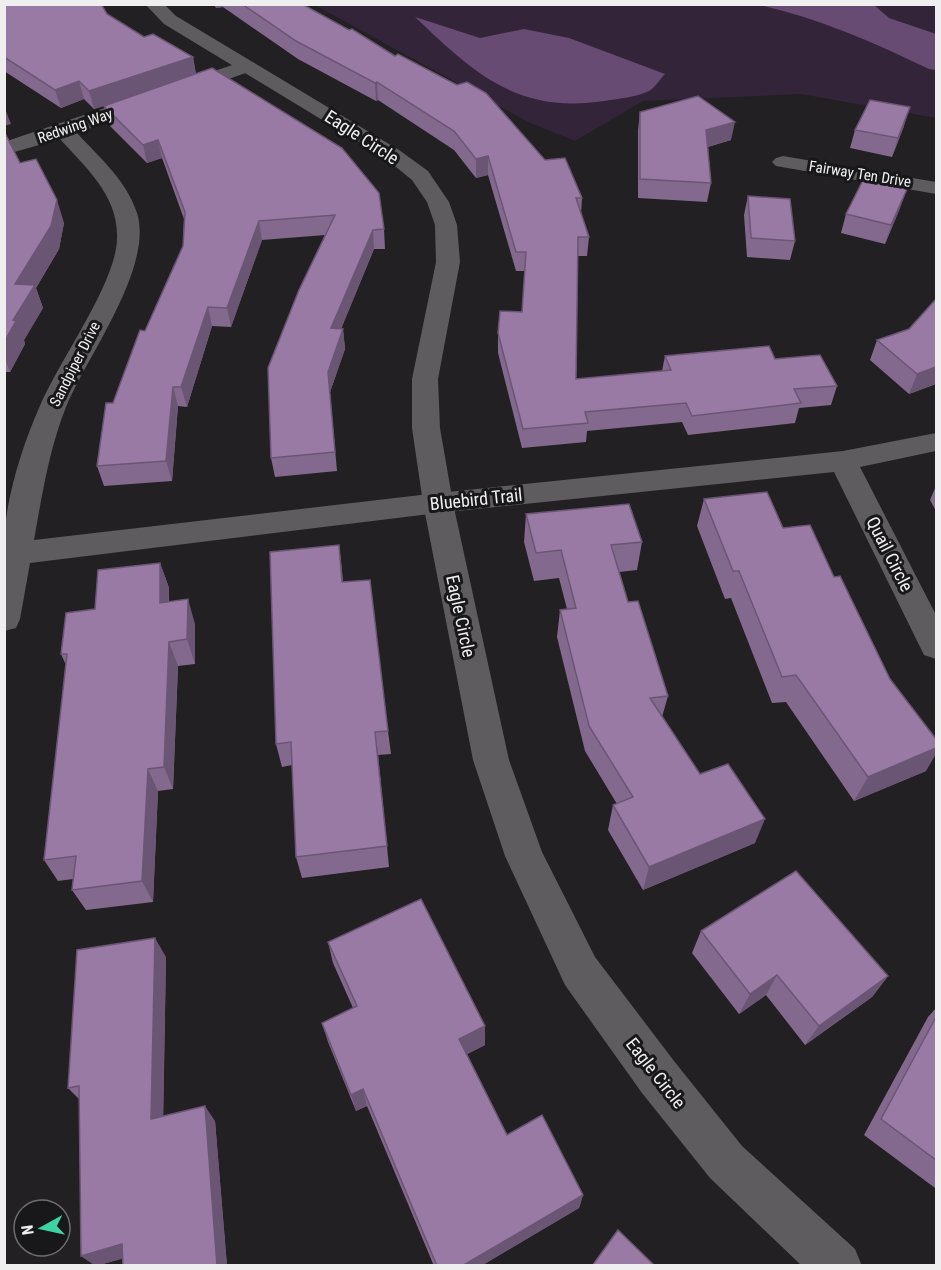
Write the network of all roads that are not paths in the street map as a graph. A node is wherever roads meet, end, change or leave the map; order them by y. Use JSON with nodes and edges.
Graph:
{"nodes":[{"id":1,"x":153,"y":4,"type":"edge"},
{"id":2,"x":247,"y":66,"type":"junction"},
{"id":3,"x":64,"y":131,"type":"junction"},
{"id":4,"x":4,"y":149,"type":"edge"},
{"id":5,"x":783,"y":162,"type":"dead end"},
{"id":6,"x":936,"y":188,"type":"edge"},
{"id":7,"x":936,"y":442,"type":"edge"},
{"id":8,"x":843,"y":461,"type":"junction"},
{"id":9,"x":438,"y":503,"type":"junction"},
{"id":10,"x":14,"y":554,"type":"junction"},
{"id":11,"x":4,"y":619,"type":"edge"},
{"id":12,"x":936,"y":646,"type":"edge"},
{"id":13,"x":838,"y":1266,"type":"edge"}],
"edges":[{"from":1,"to":2,"type":"street","name":"Eagle Circle"},
{"from":2,"to":3,"type":"street","name":"Redwing Way"},
{"from":2,"to":9,"type":"street","name":"Eagle Circle"},
{"from":3,"to":4,"type":"street","name":"Redwing Way"},
{"from":3,"to":10,"type":"street","name":"Sandpiper Drive"},
{"from":5,"to":6,"type":"street","name":"Fairway Ten Drive"},
{"from":7,"to":8,"type":"street","name":"Bluebird Trail"},
{"from":8,"to":9,"type":"street","name":"Bluebird Trail"},
{"from":8,"to":12,"type":"street","name":"Quail Circle"},
{"from":9,"to":10,"type":"street","name":"Bluebird Trail"},
{"from":9,"to":13,"type":"street","name":"Eagle Circle"},
{"from":10,"to":11,"type":"street","name":"Sandpiper Drive"}]}
